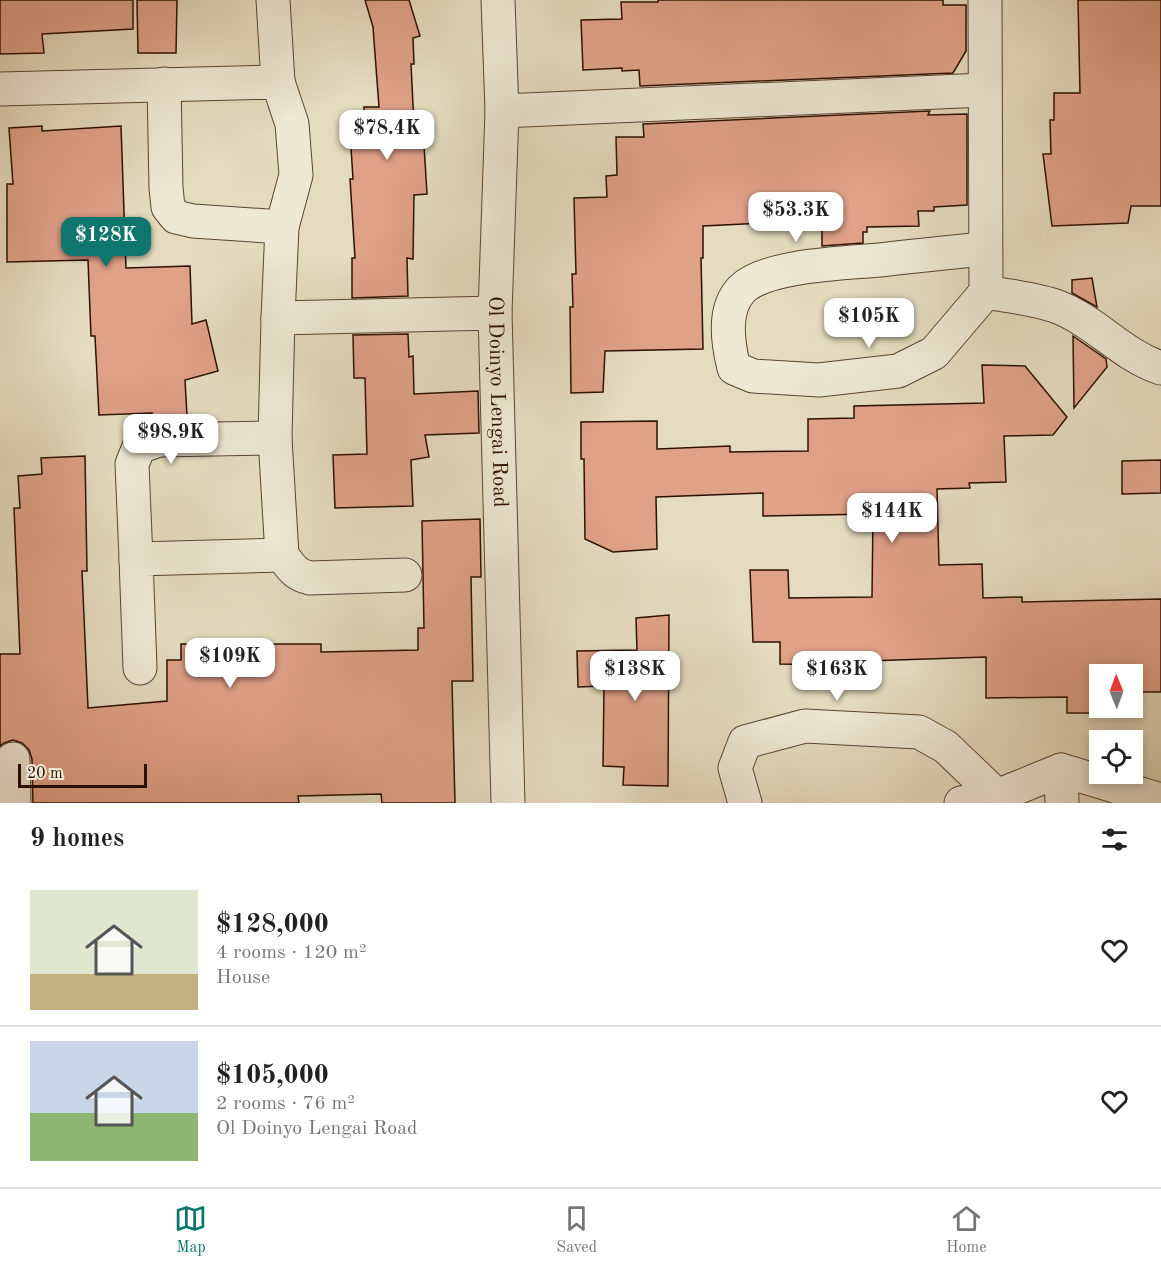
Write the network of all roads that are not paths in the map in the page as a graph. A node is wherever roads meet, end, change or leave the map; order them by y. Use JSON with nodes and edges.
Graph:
{"nodes":[{"id":1,"x":273,"y":0,"type":"edge"},
{"id":2,"x":498,"y":0,"type":"edge"},
{"id":3,"x":986,"y":0,"type":"edge"},
{"id":4,"x":278,"y":82,"type":"junction"},
{"id":5,"x":164,"y":84,"type":"junction"},
{"id":6,"x":0,"y":89,"type":"edge"},
{"id":7,"x":984,"y":90,"type":"junction"},
{"id":8,"x":502,"y":111,"type":"junction"},
{"id":9,"x":282,"y":227,"type":"junction"},
{"id":10,"x":986,"y":249,"type":"junction"},
{"id":11,"x":986,"y":292,"type":"junction"},
{"id":12,"x":495,"y":313,"type":"junction"},
{"id":13,"x":278,"y":318,"type":"junction"},
{"id":14,"x":1161,"y":368,"type":"edge"},
{"id":15,"x":275,"y":438,"type":"junction"},
{"id":16,"x":282,"y":555,"type":"junction"},
{"id":17,"x":136,"y":559,"type":"junction"},
{"id":18,"x":405,"y":574,"type":"dead end"},
{"id":19,"x":140,"y":668,"type":"dead end"},
{"id":20,"x":13,"y":759,"type":"dead end"},
{"id":21,"x":1060,"y":770,"type":"junction"},
{"id":22,"x":997,"y":796,"type":"junction"},
{"id":23,"x":1161,"y":800,"type":"edge"},
{"id":24,"x":14,"y":803,"type":"edge"},
{"id":25,"x":508,"y":803,"type":"edge"},
{"id":26,"x":745,"y":803,"type":"edge"},
{"id":27,"x":961,"y":803,"type":"edge"},
{"id":28,"x":1062,"y":803,"type":"edge"}],
"edges":[{"from":1,"to":4,"type":"street"},
{"from":2,"to":8,"type":"street","name":"Ol Doinyo Lengai Road"},
{"from":3,"to":7,"type":"street"},
{"from":4,"to":5,"type":"street"},
{"from":4,"to":9,"type":"street"},
{"from":5,"to":6,"type":"street"},
{"from":5,"to":9,"type":"street"},
{"from":7,"to":8,"type":"street"},
{"from":7,"to":10,"type":"street"},
{"from":8,"to":12,"type":"street","name":"Ol Doinyo Lengai Road"},
{"from":9,"to":13,"type":"street"},
{"from":10,"to":11,"type":"street"},
{"from":10,"to":11,"type":"street"},
{"from":11,"to":14,"type":"street"},
{"from":12,"to":13,"type":"street"},
{"from":12,"to":25,"type":"street","name":"Ol Doinyo Lengai Road"},
{"from":13,"to":15,"type":"street"},
{"from":15,"to":16,"type":"street"},
{"from":15,"to":17,"type":"street"},
{"from":16,"to":17,"type":"street"},
{"from":16,"to":18,"type":"street"},
{"from":17,"to":19,"type":"street"},
{"from":20,"to":24,"type":"street"},
{"from":21,"to":22,"type":"street"},
{"from":21,"to":23,"type":"street"},
{"from":21,"to":28,"type":"street"},
{"from":22,"to":26,"type":"street"},
{"from":22,"to":27,"type":"street"}]}
